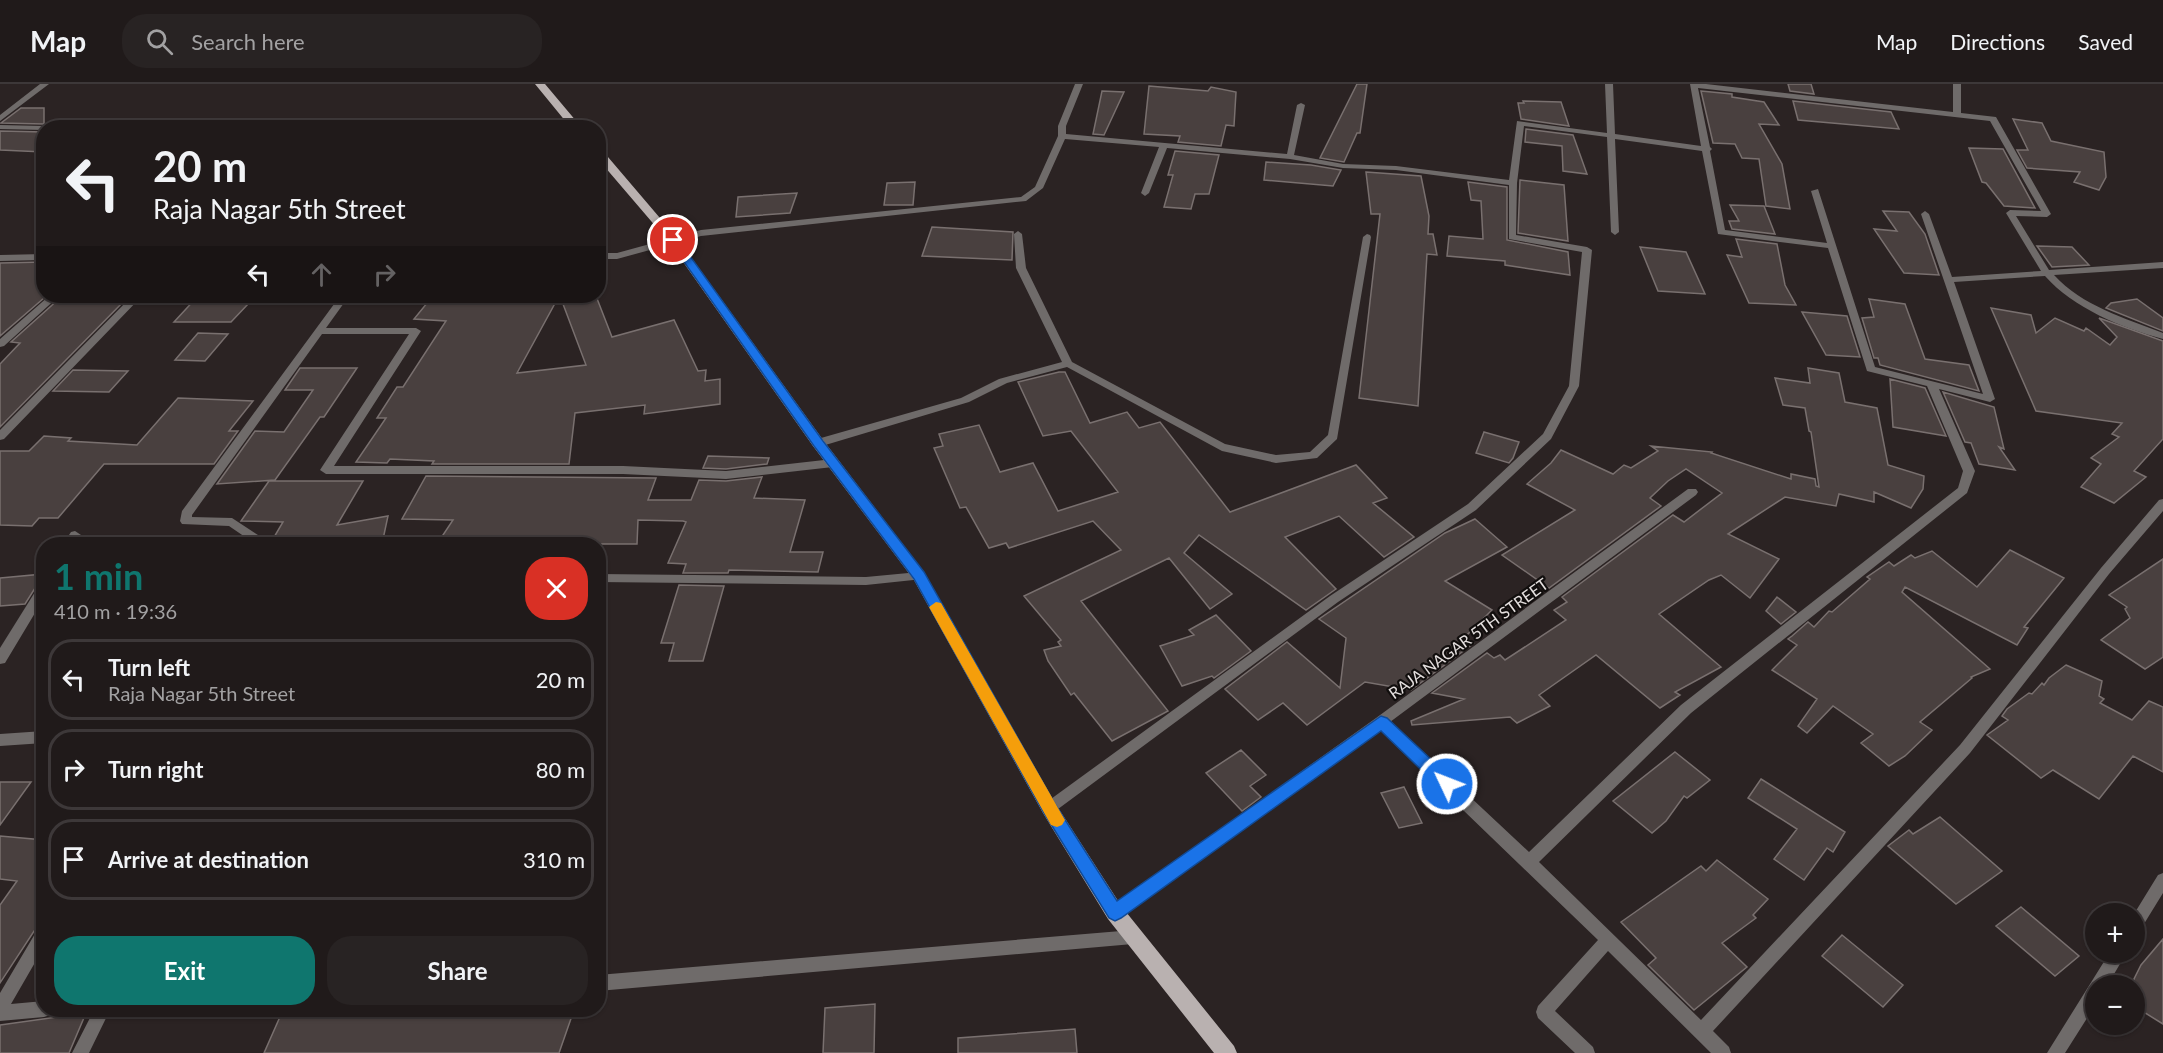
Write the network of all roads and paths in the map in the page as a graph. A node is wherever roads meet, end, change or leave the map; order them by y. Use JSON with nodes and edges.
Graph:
{"nodes":[{"id":1,"x":45,"y":84,"type":"edge"},
{"id":2,"x":540,"y":84,"type":"edge"},
{"id":3,"x":1079,"y":84,"type":"edge"},
{"id":4,"x":1608,"y":84,"type":"edge"},
{"id":5,"x":1957,"y":84,"type":"edge"},
{"id":6,"x":1694,"y":85,"type":"edge"},
{"id":7,"x":1301,"y":105,"type":"dead end"},
{"id":8,"x":1957,"y":114,"type":"junction"},
{"id":9,"x":0,"y":120,"type":"edge"},
{"id":10,"x":570,"y":120,"type":"edge"},
{"id":11,"x":0,"y":127,"type":"edge"},
{"id":12,"x":36,"y":128,"type":"edge"},
{"id":13,"x":1062,"y":136,"type":"junction"},
{"id":14,"x":1612,"y":136,"type":"junction"},
{"id":15,"x":1164,"y":146,"type":"junction"},
{"id":16,"x":1708,"y":148,"type":"junction"},
{"id":17,"x":1290,"y":157,"type":"junction"},
{"id":18,"x":606,"y":161,"type":"edge"},
{"id":19,"x":1514,"y":183,"type":"junction"},
{"id":20,"x":1815,"y":191,"type":"dead end"},
{"id":21,"x":1145,"y":193,"type":"dead end"},
{"id":22,"x":1925,"y":214,"type":"dead end"},
{"id":23,"x":1615,"y":232,"type":"dead end"},
{"id":24,"x":1018,"y":234,"type":"dead end"},
{"id":25,"x":1367,"y":237,"type":"dead end"},
{"id":26,"x":673,"y":240,"type":"junction"},
{"id":27,"x":1833,"y":246,"type":"junction"},
{"id":28,"x":606,"y":256,"type":"edge"},
{"id":29,"x":36,"y":257,"type":"edge"},
{"id":30,"x":0,"y":258,"type":"edge"},
{"id":31,"x":11,"y":258,"type":"junction"},
{"id":32,"x":2163,"y":265,"type":"edge"},
{"id":33,"x":0,"y":267,"type":"edge"},
{"id":34,"x":2047,"y":273,"type":"junction"},
{"id":35,"x":1949,"y":280,"type":"junction"},
{"id":36,"x":46,"y":303,"type":"edge"},
{"id":37,"x":130,"y":303,"type":"edge"},
{"id":38,"x":339,"y":303,"type":"edge"},
{"id":39,"x":320,"y":331,"type":"junction"},
{"id":40,"x":2163,"y":336,"type":"edge"},
{"id":41,"x":0,"y":344,"type":"edge"},
{"id":42,"x":1068,"y":364,"type":"junction"},
{"id":43,"x":1932,"y":385,"type":"junction"},
{"id":44,"x":0,"y":435,"type":"edge"},
{"id":45,"x":818,"y":444,"type":"junction"},
{"id":46,"x":833,"y":463,"type":"junction"},
{"id":47,"x":1692,"y":492,"type":"dead end"},
{"id":48,"x":2163,"y":503,"type":"edge"},
{"id":49,"x":253,"y":537,"type":"edge"},
{"id":50,"x":919,"y":576,"type":"junction"},
{"id":51,"x":606,"y":578,"type":"edge"},
{"id":52,"x":36,"y":600,"type":"edge"},
{"id":53,"x":0,"y":659,"type":"edge"},
{"id":54,"x":1381,"y":722,"type":"junction"},
{"id":55,"x":36,"y":738,"type":"edge"},
{"id":56,"x":0,"y":740,"type":"edge"},
{"id":57,"x":1049,"y":808,"type":"junction"},
{"id":58,"x":1529,"y":862,"type":"junction"},
{"id":59,"x":2163,"y":880,"type":"edge"},
{"id":60,"x":2145,"y":909,"type":"edge"},
{"id":61,"x":1115,"y":913,"type":"junction"},
{"id":62,"x":1133,"y":937,"type":"junction"},
{"id":63,"x":1607,"y":941,"type":"junction"},
{"id":64,"x":36,"y":946,"type":"edge"},
{"id":65,"x":606,"y":982,"type":"edge"},
{"id":66,"x":2085,"y":1006,"type":"edge"},
{"id":67,"x":0,"y":1008,"type":"edge"},
{"id":68,"x":36,"y":1010,"type":"edge"},
{"id":69,"x":0,"y":1013,"type":"edge"},
{"id":70,"x":98,"y":1017,"type":"edge"},
{"id":71,"x":1701,"y":1032,"type":"junction"},
{"id":72,"x":80,"y":1053,"type":"edge"},
{"id":73,"x":1227,"y":1053,"type":"edge"},
{"id":74,"x":1587,"y":1053,"type":"edge"},
{"id":75,"x":1723,"y":1053,"type":"edge"},
{"id":76,"x":2055,"y":1053,"type":"edge"}],
"edges":[{"from":1,"to":9,"type":"street"},
{"from":2,"to":10,"type":"main road"},
{"from":3,"to":13,"type":"street"},
{"from":4,"to":14,"type":"street"},
{"from":5,"to":8,"type":"street"},
{"from":6,"to":8,"type":"street"},
{"from":6,"to":16,"type":"street"},
{"from":7,"to":17,"type":"street"},
{"from":8,"to":34,"type":"street"},
{"from":11,"to":12,"type":"street"},
{"from":13,"to":15,"type":"street"},
{"from":13,"to":26,"type":"street"},
{"from":14,"to":16,"type":"street"},
{"from":14,"to":19,"type":"street"},
{"from":14,"to":23,"type":"street"},
{"from":15,"to":17,"type":"street"},
{"from":15,"to":21,"type":"street"},
{"from":16,"to":27,"type":"street"},
{"from":17,"to":19,"type":"street"},
{"from":18,"to":26,"type":"main road"},
{"from":19,"to":57,"type":"street"},
{"from":20,"to":27,"type":"street"},
{"from":22,"to":35,"type":"street"},
{"from":24,"to":42,"type":"street"},
{"from":25,"to":42,"type":"street"},
{"from":26,"to":28,"type":"street"},
{"from":26,"to":45,"type":"main road"},
{"from":27,"to":43,"type":"street"},
{"from":29,"to":31,"type":"street"},
{"from":30,"to":31,"type":"street"},
{"from":31,"to":33,"type":"street"},
{"from":32,"to":34,"type":"street"},
{"from":34,"to":35,"type":"street"},
{"from":34,"to":40,"type":"street"},
{"from":35,"to":43,"type":"street"},
{"from":36,"to":41,"type":"street"},
{"from":37,"to":44,"type":"street"},
{"from":38,"to":39,"type":"street"},
{"from":39,"to":46,"type":"street"},
{"from":39,"to":49,"type":"street"},
{"from":42,"to":45,"type":"street"},
{"from":43,"to":58,"type":"street"},
{"from":45,"to":46,"type":"main road"},
{"from":46,"to":50,"type":"main road"},
{"from":47,"to":54,"type":"street","name":"RAJA NAGAR 5TH STREET"},
{"from":48,"to":71,"type":"street"},
{"from":50,"to":51,"type":"street"},
{"from":50,"to":57,"type":"main road"},
{"from":52,"to":53,"type":"street"},
{"from":54,"to":58,"type":"street"},
{"from":54,"to":61,"type":"street","name":"RAJA NAGAR 5TH STREET"},
{"from":55,"to":56,"type":"street"},
{"from":57,"to":61,"type":"main road"},
{"from":58,"to":63,"type":"street"},
{"from":59,"to":60,"type":"street"},
{"from":61,"to":62,"type":"main road"},
{"from":62,"to":65,"type":"street"},
{"from":62,"to":73,"type":"main road"},
{"from":63,"to":71,"type":"street"},
{"from":63,"to":74,"type":"street"},
{"from":64,"to":67,"type":"street"},
{"from":66,"to":76,"type":"street"},
{"from":68,"to":69,"type":"street"},
{"from":70,"to":72,"type":"street"},
{"from":71,"to":75,"type":"street"}]}
